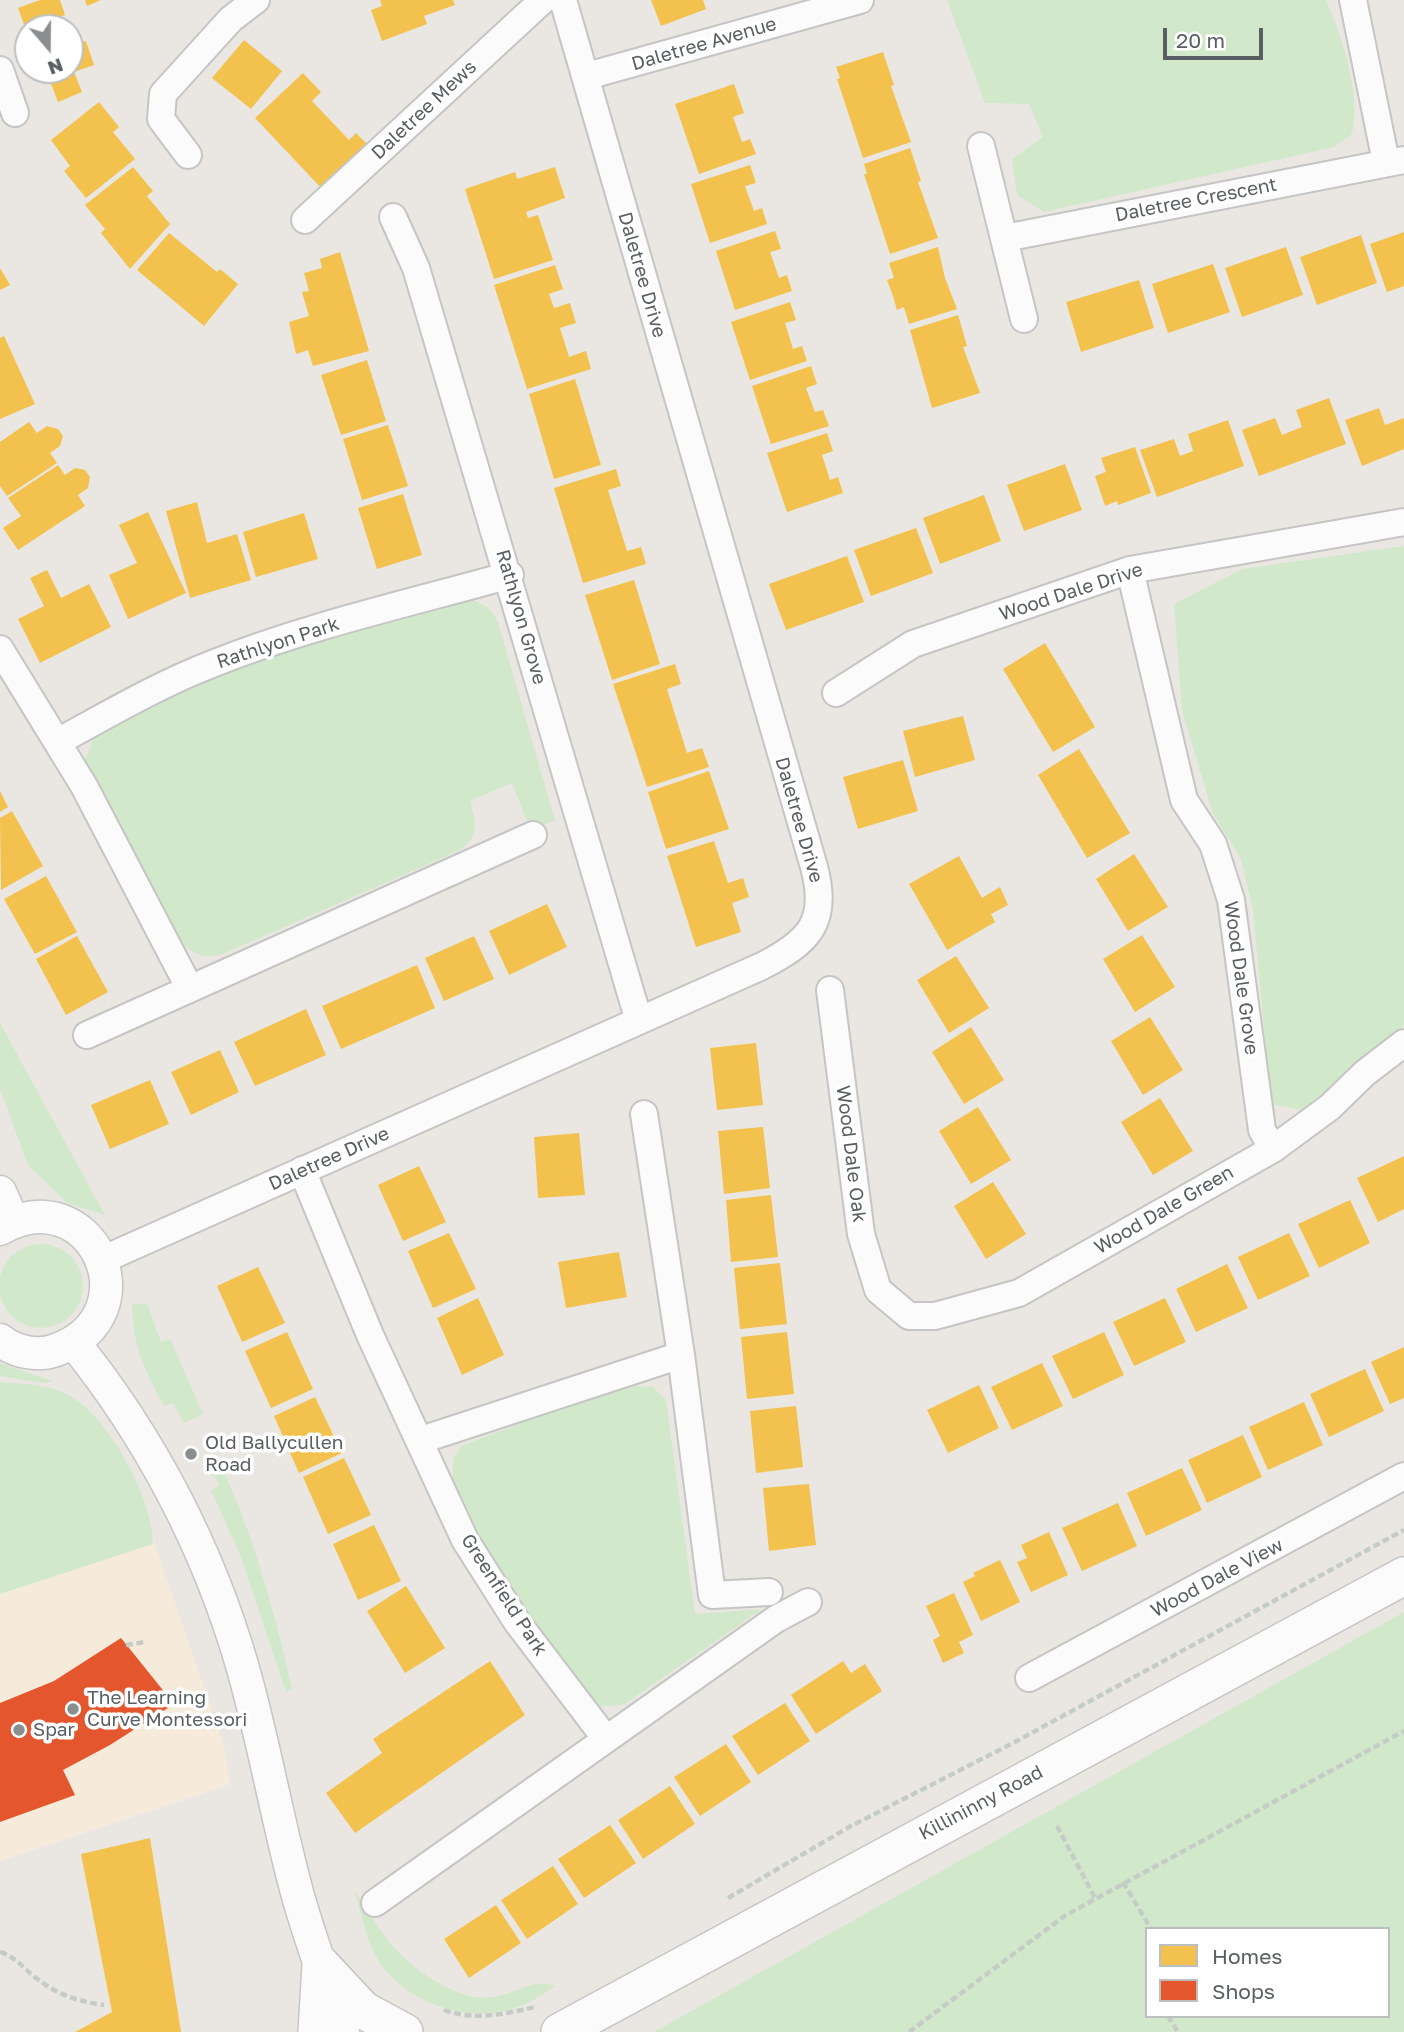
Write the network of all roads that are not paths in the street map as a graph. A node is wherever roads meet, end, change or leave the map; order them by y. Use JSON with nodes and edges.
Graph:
{"nodes":[{"id":1,"x":256,"y":0,"type":"edge"},
{"id":2,"x":544,"y":0,"type":"edge"},
{"id":3,"x":563,"y":0,"type":"edge"},
{"id":4,"x":860,"y":0,"type":"edge"},
{"id":5,"x":1353,"y":0,"type":"edge"},
{"id":6,"x":0,"y":70,"type":"edge"},
{"id":7,"x":587,"y":76,"type":"junction"},
{"id":8,"x":15,"y":113,"type":"dead end"},
{"id":9,"x":981,"y":146,"type":"dead end"},
{"id":10,"x":188,"y":155,"type":"dead end"},
{"id":11,"x":1395,"y":161,"type":"edge"},
{"id":12,"x":393,"y":217,"type":"dead end"},
{"id":13,"x":305,"y":220,"type":"dead end"},
{"id":14,"x":1005,"y":238,"type":"junction"},
{"id":15,"x":1024,"y":319,"type":"dead end"},
{"id":16,"x":1404,"y":522,"type":"edge"},
{"id":17,"x":1130,"y":570,"type":"junction"},
{"id":18,"x":510,"y":575,"type":"junction"},
{"id":19,"x":0,"y":649,"type":"edge"},
{"id":20,"x":836,"y":694,"type":"dead end"},
{"id":21,"x":59,"y":741,"type":"junction"},
{"id":22,"x":533,"y":835,"type":"dead end"},
{"id":23,"x":190,"y":989,"type":"junction"},
{"id":24,"x":830,"y":990,"type":"dead end"},
{"id":25,"x":639,"y":1021,"type":"junction"},
{"id":26,"x":87,"y":1035,"type":"dead end"},
{"id":27,"x":1404,"y":1043,"type":"edge"},
{"id":28,"x":644,"y":1114,"type":"dead end"},
{"id":29,"x":1273,"y":1149,"type":"junction"},
{"id":30,"x":302,"y":1170,"type":"junction"},
{"id":31,"x":0,"y":1192,"type":"edge"},
{"id":32,"x":6,"y":1225,"type":"edge"},
{"id":33,"x":102,"y":1260,"type":"junction"},
{"id":34,"x":897,"y":1308,"type":"joint"},
{"id":35,"x":0,"y":1340,"type":"edge"},
{"id":36,"x":74,"y":1343,"type":"junction"},
{"id":37,"x":681,"y":1355,"type":"junction"},
{"id":38,"x":421,"y":1440,"type":"junction"},
{"id":39,"x":1404,"y":1476,"type":"edge"},
{"id":40,"x":1404,"y":1577,"type":"edge"},
{"id":41,"x":769,"y":1592,"type":"dead end"},
{"id":42,"x":808,"y":1602,"type":"dead end"},
{"id":43,"x":1029,"y":1678,"type":"dead end"},
{"id":44,"x":606,"y":1740,"type":"junction"},
{"id":45,"x":374,"y":1903,"type":"dead end"},
{"id":46,"x":321,"y":1965,"type":"junction"},
{"id":47,"x":556,"y":2025,"type":"edge"},
{"id":48,"x":317,"y":2032,"type":"edge"},
{"id":49,"x":343,"y":2032,"type":"edge"},
{"id":50,"x":404,"y":2032,"type":"edge"}],
"edges":[{"from":1,"to":10,"type":"street"},
{"from":2,"to":13,"type":"street","name":"Daletree Mews"},
{"from":3,"to":7,"type":"street","name":"Daletree Drive"},
{"from":4,"to":7,"type":"street","name":"Daletree Avenue"},
{"from":5,"to":11,"type":"street","name":"Daletree Crescent"},
{"from":6,"to":8,"type":"street"},
{"from":7,"to":25,"type":"street","name":"Daletree Drive"},
{"from":9,"to":14,"type":"street"},
{"from":11,"to":14,"type":"street","name":"Daletree Crescent"},
{"from":12,"to":18,"type":"street","name":"Rathlyon Grove"},
{"from":14,"to":15,"type":"street"},
{"from":16,"to":17,"type":"street","name":"Wood Dale Drive"},
{"from":17,"to":20,"type":"street","name":"Wood Dale Drive"},
{"from":17,"to":29,"type":"street","name":"Wood Dale Grove"},
{"from":18,"to":21,"type":"street","name":"Rathlyon Park"},
{"from":18,"to":25,"type":"street","name":"Rathlyon Grove"},
{"from":19,"to":21,"type":"street"},
{"from":21,"to":23,"type":"street"},
{"from":22,"to":23,"type":"street"},
{"from":23,"to":26,"type":"street"},
{"from":24,"to":34,"type":"street","name":"Wood Dale Oak"},
{"from":25,"to":30,"type":"street","name":"Daletree Drive"},
{"from":27,"to":29,"type":"street","name":"Wood Dale Green"},
{"from":28,"to":37,"type":"street"},
{"from":29,"to":34,"type":"street","name":"Wood Dale Green"},
{"from":30,"to":33,"type":"street","name":"Daletree Drive"},
{"from":30,"to":38,"type":"street","name":"Greenfield Park"},
{"from":31,"to":32,"type":"street"},
{"from":32,"to":33,"type":"street"},
{"from":33,"to":36,"type":"street"},
{"from":35,"to":36,"type":"street"},
{"from":36,"to":46,"type":"street"},
{"from":37,"to":38,"type":"street"},
{"from":37,"to":41,"type":"street"},
{"from":38,"to":44,"type":"street","name":"Greenfield Park"},
{"from":39,"to":43,"type":"street","name":"Wood Dale View"},
{"from":40,"to":47,"type":"main road","name":"Killininny Road"},
{"from":42,"to":44,"type":"street"},
{"from":44,"to":45,"type":"street"},
{"from":46,"to":48,"type":"main road"},
{"from":46,"to":49,"type":"street"},
{"from":46,"to":50,"type":"main road"}]}
